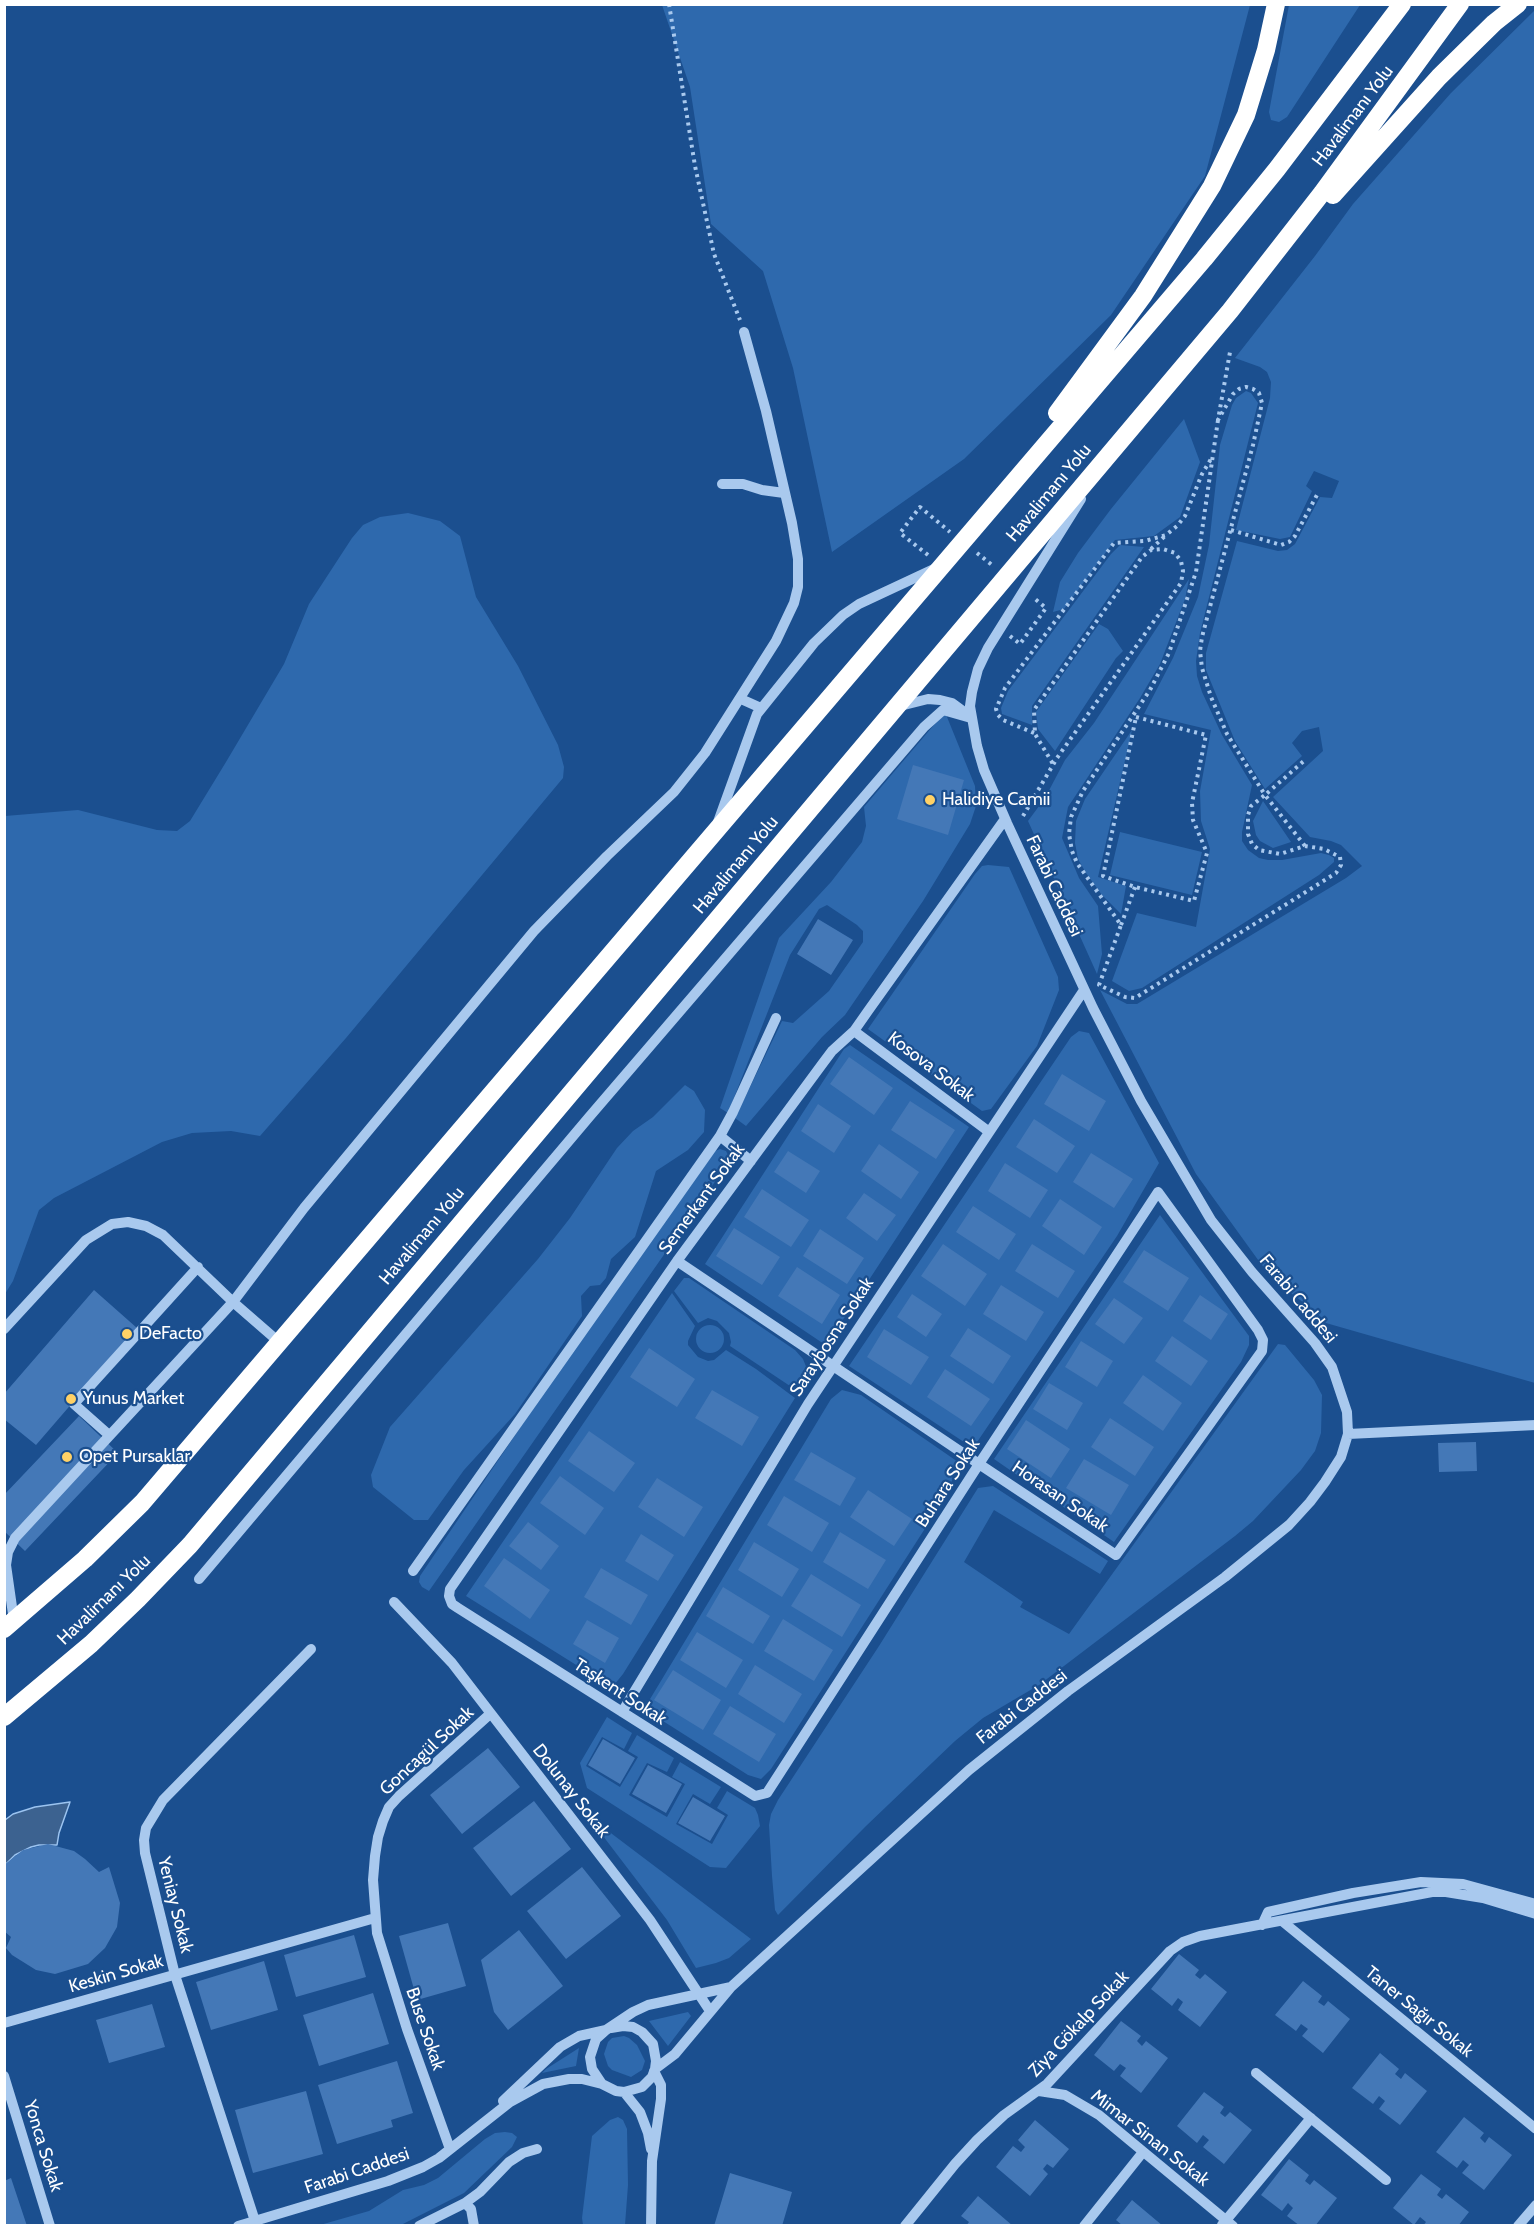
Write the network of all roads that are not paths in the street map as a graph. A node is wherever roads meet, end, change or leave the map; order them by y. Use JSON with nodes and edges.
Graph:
{"nodes":[{"id":1,"x":1276,"y":4,"type":"edge"},
{"id":2,"x":1402,"y":4,"type":"edge"},
{"id":3,"x":1460,"y":4,"type":"edge"},
{"id":4,"x":1518,"y":4,"type":"edge"},
{"id":5,"x":1230,"y":311,"type":"junction"},
{"id":6,"x":744,"y":332,"type":"road end"},
{"id":7,"x":1110,"y":453,"type":"junction"},
{"id":8,"x":722,"y":484,"type":"dead end"},
{"id":9,"x":784,"y":493,"type":"junction"},
{"id":10,"x":965,"y":541,"type":"junction"},
{"id":11,"x":942,"y":565,"type":"junction"},
{"id":12,"x":741,"y":699,"type":"junction"},
{"id":13,"x":761,"y":708,"type":"junction"},
{"id":14,"x":896,"y":708,"type":"junction"},
{"id":15,"x":971,"y":718,"type":"junction"},
{"id":16,"x":1005,"y":819,"type":"junction"},
{"id":17,"x":716,"y":830,"type":"junction"},
{"id":18,"x":1084,"y":990,"type":"junction"},
{"id":19,"x":776,"y":1018,"type":"dead end"},
{"id":20,"x":854,"y":1031,"type":"junction"},
{"id":21,"x":988,"y":1131,"type":"junction"},
{"id":22,"x":720,"y":1136,"type":"junction"},
{"id":23,"x":751,"y":1161,"type":"junction"},
{"id":24,"x":1158,"y":1192,"type":"joint"},
{"id":25,"x":677,"y":1261,"type":"junction"},
{"id":26,"x":198,"y":1267,"type":"junction"},
{"id":27,"x":233,"y":1302,"type":"junction"},
{"id":28,"x":4,"y":1329,"type":"edge"},
{"id":29,"x":279,"y":1342,"type":"junction"},
{"id":30,"x":833,"y":1365,"type":"junction"},
{"id":31,"x":1536,"y":1425,"type":"edge"},
{"id":32,"x":1348,"y":1434,"type":"junction"},
{"id":33,"x":110,"y":1436,"type":"junction"},
{"id":34,"x":980,"y":1464,"type":"junction"},
{"id":35,"x":5,"y":1566,"type":"edge"},
{"id":36,"x":413,"y":1571,"type":"dead end"},
{"id":37,"x":199,"y":1579,"type":"dead end"},
{"id":38,"x":7,"y":1587,"type":"edge"},
{"id":39,"x":394,"y":1602,"type":"dead end"},
{"id":40,"x":458,"y":1608,"type":"joint"},
{"id":41,"x":9,"y":1625,"type":"edge"},
{"id":42,"x":311,"y":1649,"type":"dead end"},
{"id":43,"x":622,"y":1712,"type":"junction"},
{"id":44,"x":490,"y":1714,"type":"junction"},
{"id":45,"x":4,"y":1717,"type":"edge"},
{"id":46,"x":767,"y":1793,"type":"joint"},
{"id":47,"x":1536,"y":1904,"type":"edge"},
{"id":48,"x":1536,"y":1914,"type":"edge"},
{"id":49,"x":375,"y":1918,"type":"junction"},
{"id":50,"x":1282,"y":1921,"type":"junction"},
{"id":51,"x":1262,"y":1925,"type":"junction"},
{"id":52,"x":175,"y":1975,"type":"junction"},
{"id":53,"x":731,"y":1987,"type":"junction"},
{"id":54,"x":698,"y":1994,"type":"junction"},
{"id":55,"x":710,"y":2012,"type":"junction"},
{"id":56,"x":4,"y":2023,"type":"edge"},
{"id":57,"x":608,"y":2029,"type":"junction"},
{"id":58,"x":655,"y":2070,"type":"junction"},
{"id":59,"x":1256,"y":2073,"type":"dead end"},
{"id":60,"x":4,"y":2076,"type":"edge"},
{"id":61,"x":602,"y":2084,"type":"junction"},
{"id":62,"x":1039,"y":2091,"type":"junction"},
{"id":63,"x":624,"y":2092,"type":"junction"},
{"id":64,"x":1311,"y":2118,"type":"junction"},
{"id":65,"x":477,"y":2127,"type":"junction"},
{"id":66,"x":1536,"y":2129,"type":"edge"},
{"id":67,"x":450,"y":2149,"type":"junction"},
{"id":68,"x":537,"y":2149,"type":"dead end"},
{"id":69,"x":1143,"y":2152,"type":"junction"},
{"id":70,"x":652,"y":2161,"type":"junction"},
{"id":71,"x":1386,"y":2180,"type":"dead end"},
{"id":72,"x":465,"y":2203,"type":"junction"},
{"id":73,"x":1536,"y":2205,"type":"edge"},
{"id":74,"x":255,"y":2221,"type":"junction"},
{"id":75,"x":1227,"y":2224,"type":"edge"},
{"id":76,"x":50,"y":2226,"type":"edge"},
{"id":77,"x":237,"y":2226,"type":"edge"},
{"id":78,"x":419,"y":2226,"type":"edge"},
{"id":79,"x":474,"y":2226,"type":"edge"},
{"id":80,"x":651,"y":2226,"type":"edge"},
{"id":81,"x":905,"y":2226,"type":"edge"},
{"id":82,"x":1084,"y":2226,"type":"edge"},
{"id":83,"x":1518,"y":2226,"type":"edge"}],
"edges":[{"from":1,"to":10,"type":"highway"},
{"from":2,"to":10,"type":"highway","name":"Havalimanı Yolu"},
{"from":3,"to":5,"type":"highway","name":"Havalimanı Yolu"},
{"from":4,"to":5,"type":"highway"},
{"from":5,"to":7,"type":"highway","name":"Havalimanı Yolu"},
{"from":6,"to":9,"type":"street"},
{"from":7,"to":14,"type":"highway","name":"Havalimanı Yolu"},
{"from":7,"to":15,"type":"street","name":"Farabi Caddesi"},
{"from":8,"to":9,"type":"street"},
{"from":9,"to":12,"type":"street"},
{"from":10,"to":11,"type":"highway","name":"Havalimanı Yolu"},
{"from":11,"to":13,"type":"street"},
{"from":11,"to":17,"type":"highway","name":"Havalimanı Yolu"},
{"from":12,"to":13,"type":"street"},
{"from":12,"to":27,"type":"street"},
{"from":13,"to":17,"type":"street"},
{"from":14,"to":15,"type":"street"},
{"from":14,"to":45,"type":"highway","name":"Havalimanı Yolu"},
{"from":15,"to":16,"type":"street","name":"Farabi Caddesi"},
{"from":15,"to":37,"type":"street"},
{"from":16,"to":18,"type":"street","name":"Farabi Caddesi"},
{"from":16,"to":20,"type":"street","name":"Semerkant Sokak"},
{"from":17,"to":29,"type":"highway","name":"Havalimanı Yolu"},
{"from":18,"to":21,"type":"street","name":"Saraybosna Sokak"},
{"from":18,"to":32,"type":"street","name":"Farabi Caddesi"},
{"from":19,"to":22,"type":"street"},
{"from":20,"to":21,"type":"street","name":"Kosova Sokak"},
{"from":20,"to":23,"type":"street","name":"Semerkant Sokak"},
{"from":21,"to":30,"type":"street","name":"Saraybosna Sokak"},
{"from":22,"to":23,"type":"street"},
{"from":22,"to":36,"type":"street"},
{"from":23,"to":25,"type":"street","name":"Semerkant Sokak"},
{"from":24,"to":34,"type":"street","name":"Buhara Sokak"},
{"from":24,"to":34,"type":"street","name":"Horasan Sokak"},
{"from":25,"to":30,"type":"street","name":"Horasan Sokak"},
{"from":25,"to":40,"type":"street","name":"Semerkant Sokak"},
{"from":26,"to":27,"type":"street"},
{"from":26,"to":28,"type":"street"},
{"from":26,"to":33,"type":"street"},
{"from":27,"to":29,"type":"street"},
{"from":27,"to":33,"type":"street"},
{"from":29,"to":41,"type":"highway","name":"Havalimanı Yolu"},
{"from":30,"to":34,"type":"street","name":"Horasan Sokak"},
{"from":30,"to":43,"type":"street","name":"Saraybosna Sokak"},
{"from":31,"to":32,"type":"street"},
{"from":32,"to":53,"type":"street","name":"Farabi Caddesi"},
{"from":33,"to":35,"type":"street"},
{"from":34,"to":46,"type":"street","name":"Buhara Sokak"},
{"from":35,"to":38,"type":"street"},
{"from":38,"to":41,"type":"street"},
{"from":39,"to":44,"type":"street","name":"Dolunay Sokak"},
{"from":40,"to":43,"type":"street","name":"Taşkent Sokak"},
{"from":42,"to":52,"type":"street","name":"Yeniay Sokak"},
{"from":43,"to":46,"type":"street","name":"Taşkent Sokak"},
{"from":44,"to":49,"type":"street","name":"Goncagül Sokak"},
{"from":44,"to":54,"type":"street","name":"Dolunay Sokak"},
{"from":47,"to":51,"type":"street"},
{"from":48,"to":50,"type":"street","name":"Ziya Gökalp Sokak"},
{"from":49,"to":52,"type":"street","name":"Keskin Sokak"},
{"from":49,"to":67,"type":"street","name":"Buse Sokak"},
{"from":50,"to":51,"type":"street","name":"Ziya Gökalp Sokak"},
{"from":50,"to":66,"type":"street","name":"Taner Sağır Sokak"},
{"from":51,"to":62,"type":"street","name":"Ziya Gökalp Sokak"},
{"from":52,"to":56,"type":"street","name":"Keskin Sokak"},
{"from":52,"to":74,"type":"street","name":"Yeniay Sokak"},
{"from":53,"to":54,"type":"street"},
{"from":53,"to":55,"type":"street","name":"Farabi Caddesi"},
{"from":54,"to":55,"type":"street","name":"Dolunay Sokak"},
{"from":54,"to":57,"type":"street"},
{"from":55,"to":58,"type":"street","name":"Farabi Caddesi"},
{"from":57,"to":58,"type":"street"},
{"from":57,"to":61,"type":"street"},
{"from":57,"to":65,"type":"street"},
{"from":58,"to":63,"type":"street"},
{"from":58,"to":70,"type":"street"},
{"from":59,"to":64,"type":"street"},
{"from":60,"to":76,"type":"street","name":"Yonca Sokak"},
{"from":61,"to":63,"type":"street"},
{"from":61,"to":65,"type":"street"},
{"from":62,"to":69,"type":"street","name":"Mimar Sinan Sokak"},
{"from":62,"to":81,"type":"street","name":"Ziya Gökalp Sokak"},
{"from":63,"to":70,"type":"street"},
{"from":64,"to":71,"type":"street"},
{"from":64,"to":75,"type":"street"},
{"from":65,"to":67,"type":"street","name":"Farabi Caddesi"},
{"from":67,"to":74,"type":"street","name":"Farabi Caddesi"},
{"from":68,"to":72,"type":"street"},
{"from":69,"to":75,"type":"street","name":"Mimar Sinan Sokak"},
{"from":69,"to":82,"type":"street"},
{"from":70,"to":80,"type":"street"},
{"from":72,"to":78,"type":"street"},
{"from":72,"to":79,"type":"street"},
{"from":73,"to":83,"type":"street"},
{"from":74,"to":77,"type":"street","name":"Farabi Caddesi"}]}
